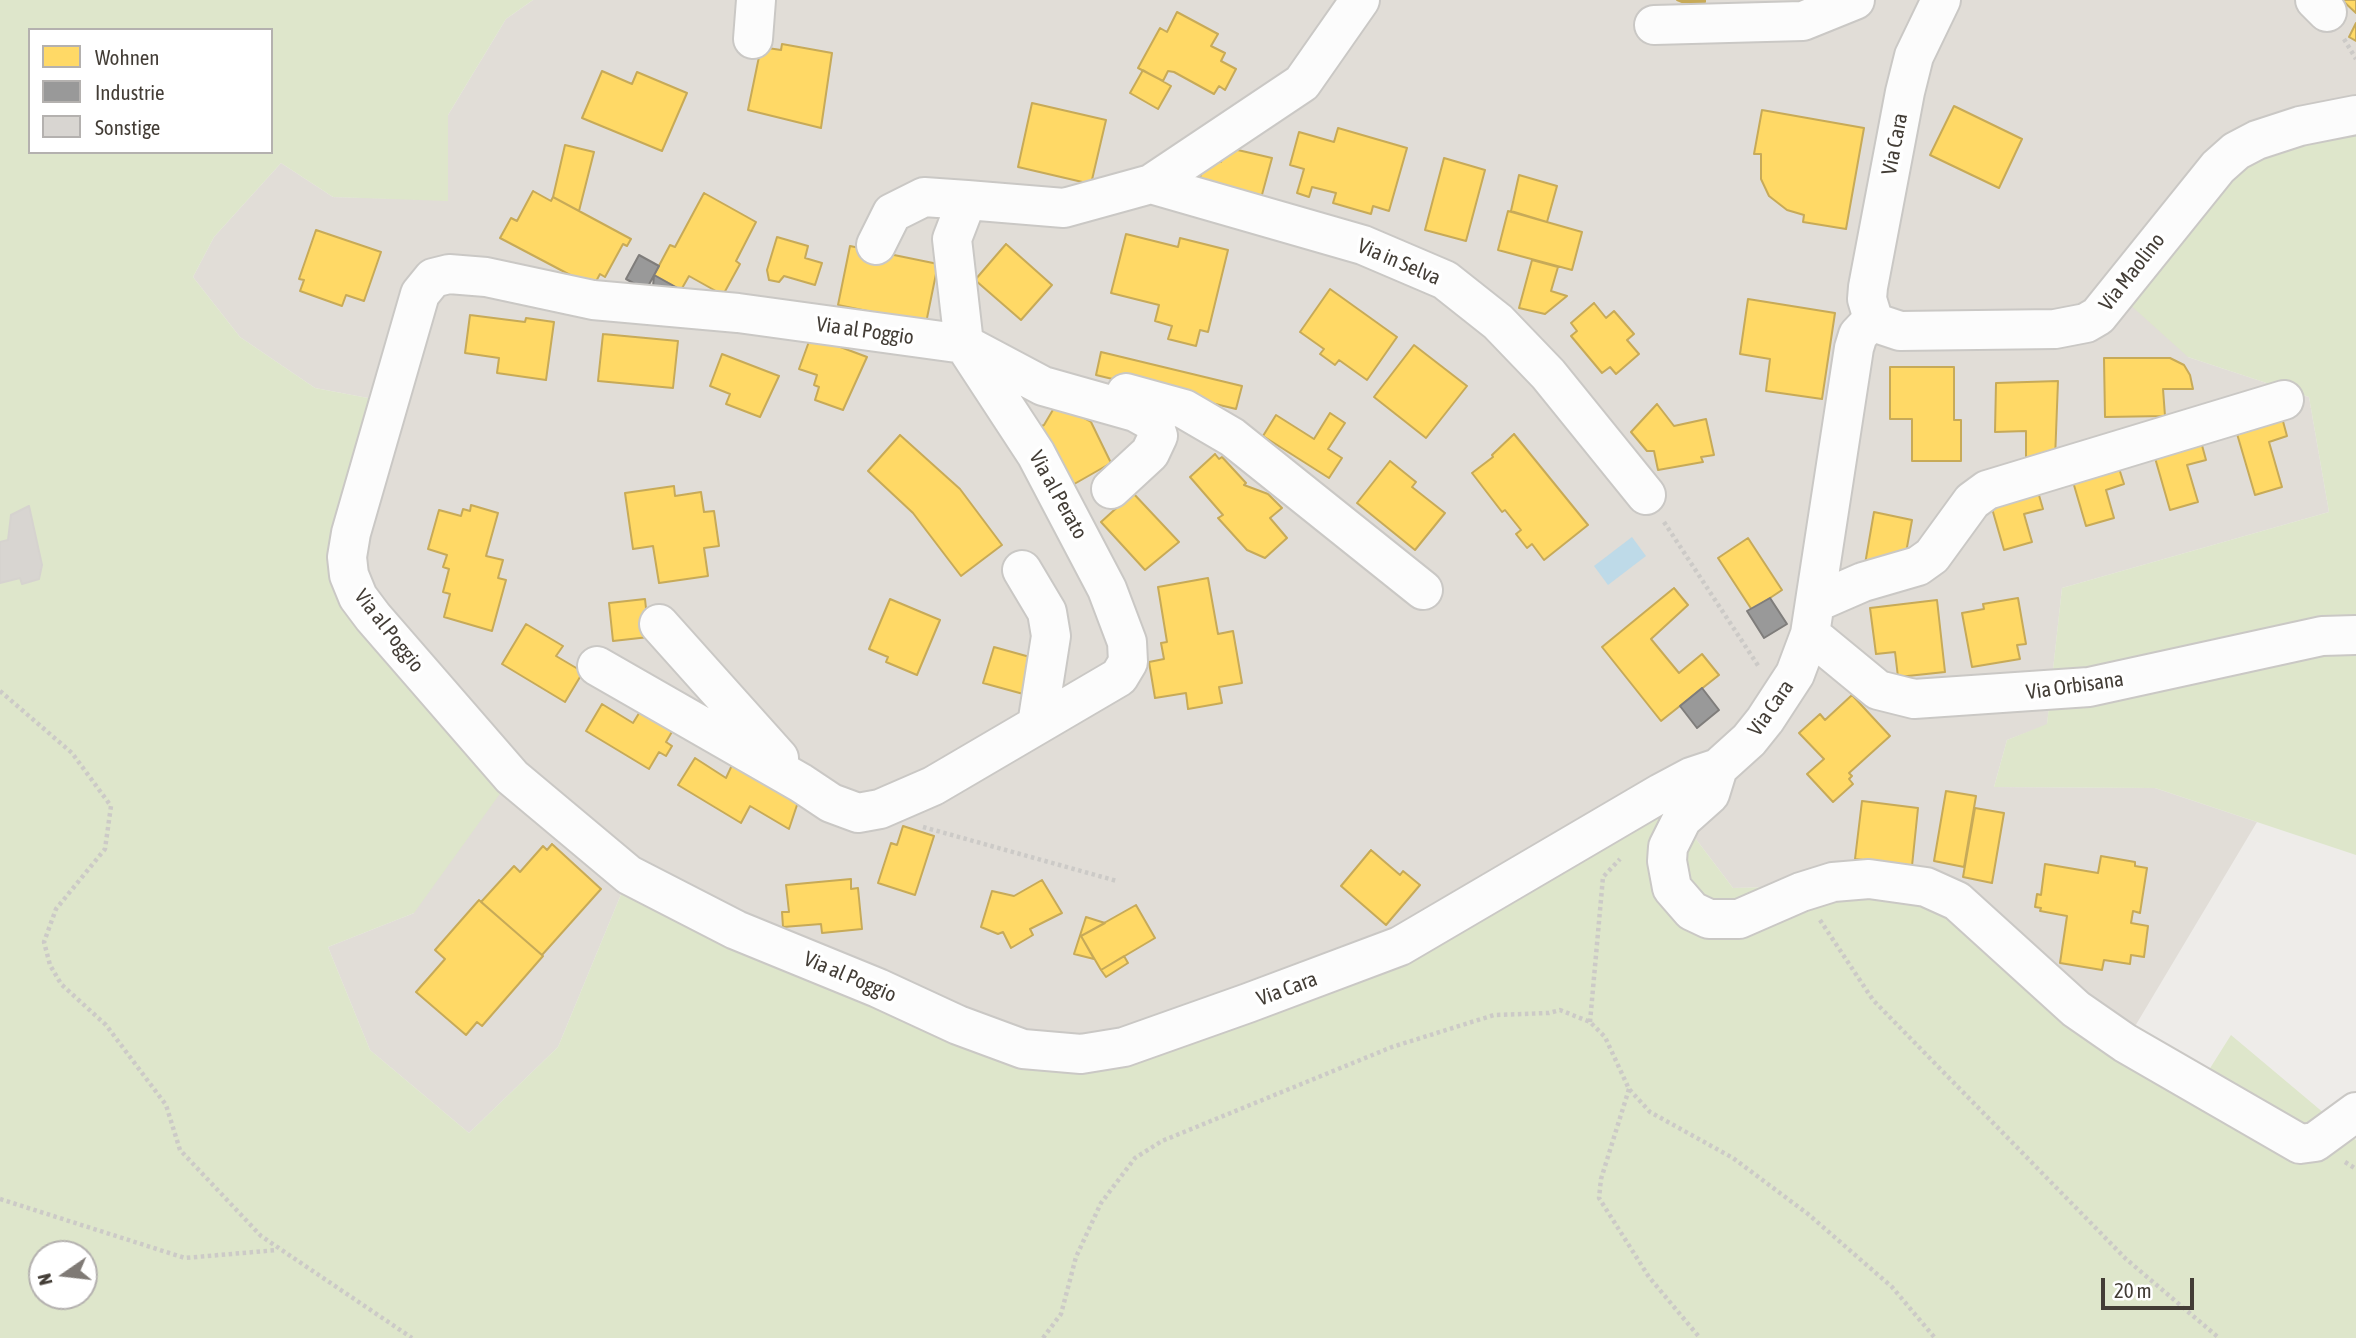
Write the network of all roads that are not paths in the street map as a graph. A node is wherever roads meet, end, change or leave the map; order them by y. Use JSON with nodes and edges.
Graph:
{"nodes":[{"id":1,"x":756,"y":0,"type":"edge"},
{"id":2,"x":1360,"y":0,"type":"edge"},
{"id":3,"x":1855,"y":0,"type":"edge"},
{"id":4,"x":1941,"y":0,"type":"edge"},
{"id":5,"x":1654,"y":25,"type":"dead end"},
{"id":6,"x":753,"y":39,"type":"dead end"},
{"id":7,"x":2356,"y":115,"type":"edge"},
{"id":8,"x":1151,"y":184,"type":"junction"},
{"id":9,"x":967,"y":200,"type":"junction"},
{"id":10,"x":876,"y":245,"type":"dead end"},
{"id":11,"x":1873,"y":318,"type":"junction"},
{"id":12,"x":964,"y":344,"type":"junction"},
{"id":13,"x":2284,"y":400,"type":"dead end"},
{"id":14,"x":1111,"y":489,"type":"dead end"},
{"id":15,"x":1646,"y":495,"type":"road end"},
{"id":16,"x":1022,"y":570,"type":"dead end"},
{"id":17,"x":1423,"y":590,"type":"dead end"},
{"id":18,"x":1813,"y":618,"type":"junction"},
{"id":19,"x":659,"y":625,"type":"dead end"},
{"id":20,"x":2356,"y":635,"type":"edge"},
{"id":21,"x":597,"y":666,"type":"dead end"},
{"id":22,"x":1037,"y":725,"type":"junction"},
{"id":23,"x":1718,"y":768,"type":"junction"},
{"id":24,"x":801,"y":783,"type":"junction"},
{"id":25,"x":1124,"y":1047,"type":"joint"},
{"id":26,"x":2356,"y":1112,"type":"edge"}],
"edges":[{"from":1,"to":6,"type":"street"},
{"from":2,"to":8,"type":"street"},
{"from":3,"to":5,"type":"street"},
{"from":4,"to":11,"type":"street","name":"Via Cara"},
{"from":7,"to":11,"type":"street","name":"Via Maolino"},
{"from":8,"to":9,"type":"street"},
{"from":8,"to":15,"type":"street","name":"Via in Selva"},
{"from":9,"to":10,"type":"street"},
{"from":9,"to":12,"type":"street","name":"Via al Perato"},
{"from":11,"to":18,"type":"street","name":"Via Cara"},
{"from":12,"to":14,"type":"street"},
{"from":12,"to":17,"type":"street"},
{"from":12,"to":22,"type":"street","name":"Via al Perato"},
{"from":12,"to":25,"type":"street","name":"Via al Poggio"},
{"from":13,"to":18,"type":"street"},
{"from":16,"to":22,"type":"street"},
{"from":18,"to":20,"type":"street","name":"Via Orbisana"},
{"from":18,"to":23,"type":"street","name":"Via Cara"},
{"from":19,"to":24,"type":"street"},
{"from":21,"to":24,"type":"street","name":"Via al Perato"},
{"from":22,"to":24,"type":"street","name":"Via al Perato"},
{"from":23,"to":25,"type":"street","name":"Via Cara"},
{"from":23,"to":26,"type":"street"}]}
